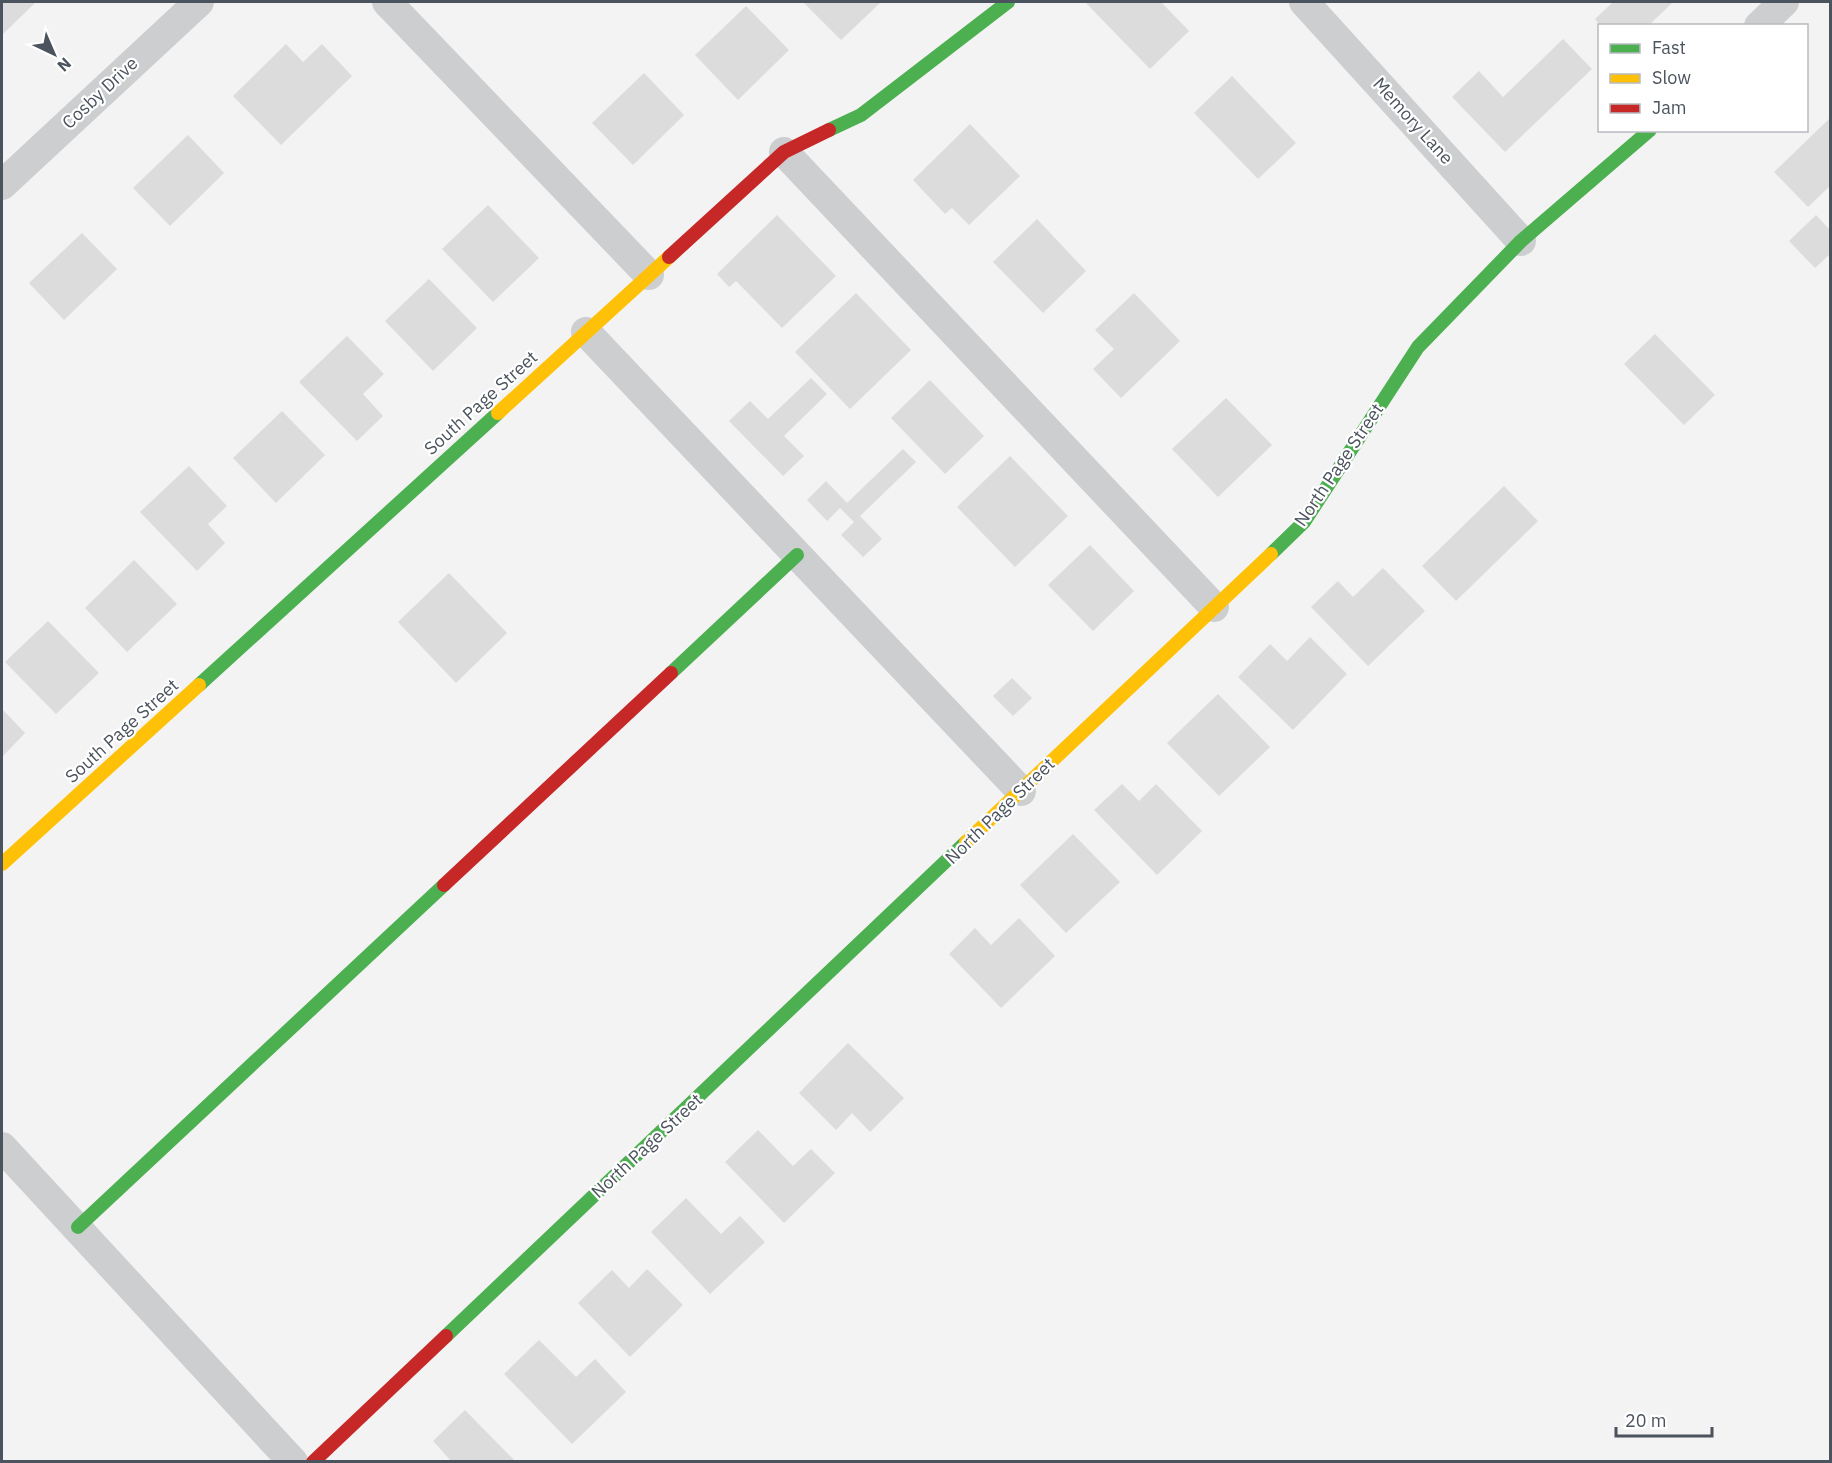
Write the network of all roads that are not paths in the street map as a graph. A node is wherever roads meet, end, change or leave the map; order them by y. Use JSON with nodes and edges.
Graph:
{"nodes":[{"id":1,"x":199,"y":2,"type":"edge"},
{"id":2,"x":387,"y":2,"type":"edge"},
{"id":3,"x":1008,"y":2,"type":"edge"},
{"id":4,"x":1304,"y":2,"type":"edge"},
{"id":5,"x":1784,"y":2,"type":"edge"},
{"id":6,"x":1761,"y":24,"type":"edge"},
{"id":7,"x":1648,"y":132,"type":"edge"},
{"id":8,"x":784,"y":152,"type":"junction"},
{"id":9,"x":2,"y":185,"type":"edge"},
{"id":10,"x":1521,"y":241,"type":"junction"},
{"id":11,"x":649,"y":275,"type":"junction"},
{"id":12,"x":586,"y":332,"type":"junction"},
{"id":13,"x":797,"y":555,"type":"junction"},
{"id":14,"x":1214,"y":607,"type":"junction"},
{"id":15,"x":1021,"y":791,"type":"junction"},
{"id":16,"x":2,"y":864,"type":"edge"},
{"id":17,"x":2,"y":1147,"type":"edge"},
{"id":18,"x":78,"y":1227,"type":"junction"},
{"id":19,"x":293,"y":1461,"type":"edge"},
{"id":20,"x":313,"y":1461,"type":"edge"}],
"edges":[{"from":1,"to":9,"type":"street","name":"Cosby Drive"},
{"from":2,"to":11,"type":"street"},
{"from":3,"to":8,"type":"street","name":"South Page Street"},
{"from":4,"to":10,"type":"street","name":"Memory Lane"},
{"from":5,"to":6,"type":"street"},
{"from":7,"to":10,"type":"street","name":"North Page Street"},
{"from":8,"to":11,"type":"street","name":"South Page Street"},
{"from":8,"to":14,"type":"street"},
{"from":10,"to":14,"type":"street","name":"North Page Street"},
{"from":11,"to":12,"type":"street","name":"South Page Street"},
{"from":12,"to":13,"type":"street"},
{"from":12,"to":16,"type":"street","name":"South Page Street"},
{"from":13,"to":15,"type":"street"},
{"from":13,"to":18,"type":"street"},
{"from":14,"to":15,"type":"street","name":"North Page Street"},
{"from":15,"to":20,"type":"street","name":"North Page Street"},
{"from":17,"to":18,"type":"street"},
{"from":18,"to":19,"type":"street"}]}
